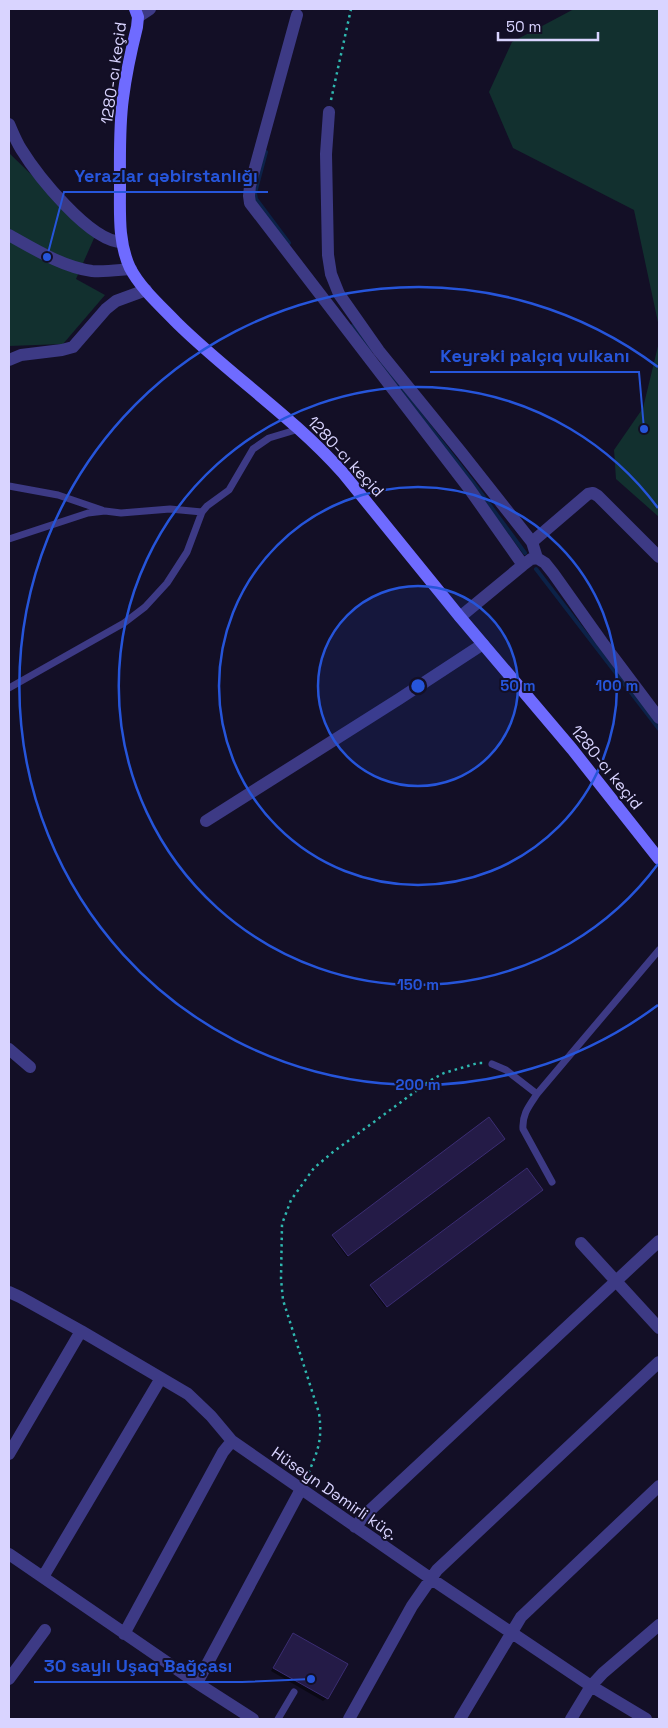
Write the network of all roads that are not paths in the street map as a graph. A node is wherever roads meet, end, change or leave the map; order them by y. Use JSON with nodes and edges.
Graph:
{"nodes":[{"id":1,"x":150,"y":9,"type":"edge"},
{"id":2,"x":136,"y":13,"type":"edge"},
{"id":3,"x":297,"y":15,"type":"dead end"},
{"id":4,"x":329,"y":112,"type":"road end"},
{"id":5,"x":9,"y":124,"type":"edge"},
{"id":6,"x":9,"y":235,"type":"edge"},
{"id":7,"x":122,"y":242,"type":"junction"},
{"id":8,"x":131,"y":269,"type":"junction"},
{"id":9,"x":146,"y":290,"type":"junction"},
{"id":10,"x":9,"y":360,"type":"edge"},
{"id":11,"x":299,"y":429,"type":"junction"},
{"id":12,"x":9,"y":486,"type":"edge"},
{"id":13,"x":105,"y":511,"type":"junction"},
{"id":14,"x":202,"y":512,"type":"junction"},
{"id":15,"x":9,"y":539,"type":"edge"},
{"id":16,"x":532,"y":542,"type":"junction"},
{"id":17,"x":659,"y":557,"type":"edge"},
{"id":18,"x":537,"y":558,"type":"junction"},
{"id":19,"x":523,"y":565,"type":"junction"},
{"id":20,"x":460,"y":617,"type":"junction"},
{"id":21,"x":483,"y":644,"type":"junction"},
{"id":22,"x":9,"y":688,"type":"edge"},
{"id":23,"x":659,"y":718,"type":"edge"},
{"id":24,"x":206,"y":821,"type":"dead end"},
{"id":25,"x":659,"y":859,"type":"edge"},
{"id":26,"x":659,"y":950,"type":"edge"},
{"id":27,"x":9,"y":1049,"type":"edge"},
{"id":28,"x":492,"y":1064,"type":"road end"},
{"id":29,"x":30,"y":1067,"type":"dead end"},
{"id":30,"x":537,"y":1094,"type":"junction"},
{"id":31,"x":552,"y":1182,"type":"dead end"},
{"id":32,"x":659,"y":1241,"type":"edge"},
{"id":33,"x":581,"y":1243,"type":"dead end"},
{"id":34,"x":617,"y":1281,"type":"junction"},
{"id":35,"x":9,"y":1292,"type":"edge"},
{"id":36,"x":659,"y":1328,"type":"edge"},
{"id":37,"x":81,"y":1331,"type":"junction"},
{"id":38,"x":659,"y":1362,"type":"edge"},
{"id":39,"x":161,"y":1378,"type":"junction"},
{"id":40,"x":232,"y":1441,"type":"junction"},
{"id":41,"x":9,"y":1454,"type":"edge"},
{"id":42,"x":659,"y":1486,"type":"edge"},
{"id":43,"x":302,"y":1490,"type":"junction"},
{"id":44,"x":355,"y":1527,"type":"junction"},
{"id":45,"x":9,"y":1554,"type":"edge"},
{"id":46,"x":43,"y":1578,"type":"junction"},
{"id":47,"x":430,"y":1578,"type":"junction"},
{"id":48,"x":659,"y":1625,"type":"edge"},
{"id":49,"x":45,"y":1630,"type":"dead end"},
{"id":50,"x":511,"y":1631,"type":"junction"},
{"id":51,"x":124,"y":1634,"type":"junction"},
{"id":52,"x":9,"y":1679,"type":"edge"},
{"id":53,"x":197,"y":1683,"type":"junction"},
{"id":54,"x":591,"y":1686,"type":"junction"},
{"id":55,"x":294,"y":1692,"type":"dead end"},
{"id":56,"x":253,"y":1719,"type":"edge"},
{"id":57,"x":278,"y":1719,"type":"edge"},
{"id":58,"x":349,"y":1719,"type":"edge"},
{"id":59,"x":460,"y":1719,"type":"edge"},
{"id":60,"x":571,"y":1719,"type":"edge"},
{"id":61,"x":646,"y":1719,"type":"edge"}],
"edges":[{"from":1,"to":2,"type":"street","name":"1280-cı keçid"},
{"from":2,"to":7,"type":"street","name":"1280-cı keçid"},
{"from":3,"to":19,"type":"street"},
{"from":4,"to":16,"type":"street"},
{"from":5,"to":7,"type":"street"},
{"from":6,"to":8,"type":"street"},
{"from":7,"to":8,"type":"street","name":"1280-cı keçid"},
{"from":8,"to":9,"type":"street","name":"1280-cı keçid"},
{"from":9,"to":10,"type":"street"},
{"from":9,"to":11,"type":"street","name":"1280-cı keçid"},
{"from":11,"to":14,"type":"lane"},
{"from":11,"to":20,"type":"street","name":"1280-cı keçid"},
{"from":12,"to":13,"type":"lane"},
{"from":13,"to":14,"type":"lane"},
{"from":13,"to":15,"type":"lane"},
{"from":14,"to":22,"type":"lane"},
{"from":16,"to":17,"type":"street"},
{"from":16,"to":18,"type":"street"},
{"from":18,"to":19,"type":"street"},
{"from":18,"to":23,"type":"street"},
{"from":19,"to":20,"type":"street"},
{"from":20,"to":21,"type":"street","name":"1280-cı keçid"},
{"from":21,"to":24,"type":"street"},
{"from":21,"to":25,"type":"street","name":"1280-cı keçid"},
{"from":26,"to":30,"type":"lane"},
{"from":27,"to":29,"type":"street"},
{"from":28,"to":30,"type":"lane"},
{"from":30,"to":31,"type":"lane"},
{"from":32,"to":34,"type":"street"},
{"from":33,"to":34,"type":"street"},
{"from":34,"to":36,"type":"street"},
{"from":34,"to":44,"type":"street"},
{"from":35,"to":37,"type":"street","name":"Hüseyn Dəmirli küç."},
{"from":37,"to":39,"type":"street","name":"Hüseyn Dəmirli küç."},
{"from":37,"to":41,"type":"street"},
{"from":38,"to":47,"type":"street"},
{"from":39,"to":40,"type":"street","name":"Hüseyn Dəmirli küç."},
{"from":39,"to":46,"type":"street"},
{"from":40,"to":43,"type":"street","name":"Hüseyn Dəmirli küç."},
{"from":40,"to":51,"type":"street"},
{"from":42,"to":50,"type":"street"},
{"from":43,"to":44,"type":"street","name":"Hüseyn Dəmirli küç."},
{"from":43,"to":53,"type":"street"},
{"from":44,"to":47,"type":"street","name":"Hüseyn Dəmirli küç."},
{"from":45,"to":46,"type":"street"},
{"from":46,"to":51,"type":"street"},
{"from":47,"to":50,"type":"street","name":"Hüseyn Dəmirli küç."},
{"from":47,"to":58,"type":"street"},
{"from":48,"to":54,"type":"street"},
{"from":49,"to":52,"type":"street"},
{"from":50,"to":54,"type":"street","name":"Hüseyn Dəmirli küç."},
{"from":50,"to":59,"type":"street"},
{"from":51,"to":53,"type":"street"},
{"from":53,"to":56,"type":"street"},
{"from":54,"to":60,"type":"street"},
{"from":54,"to":61,"type":"street","name":"Hüseyn Dəmirli küç."},
{"from":55,"to":57,"type":"lane"}]}
